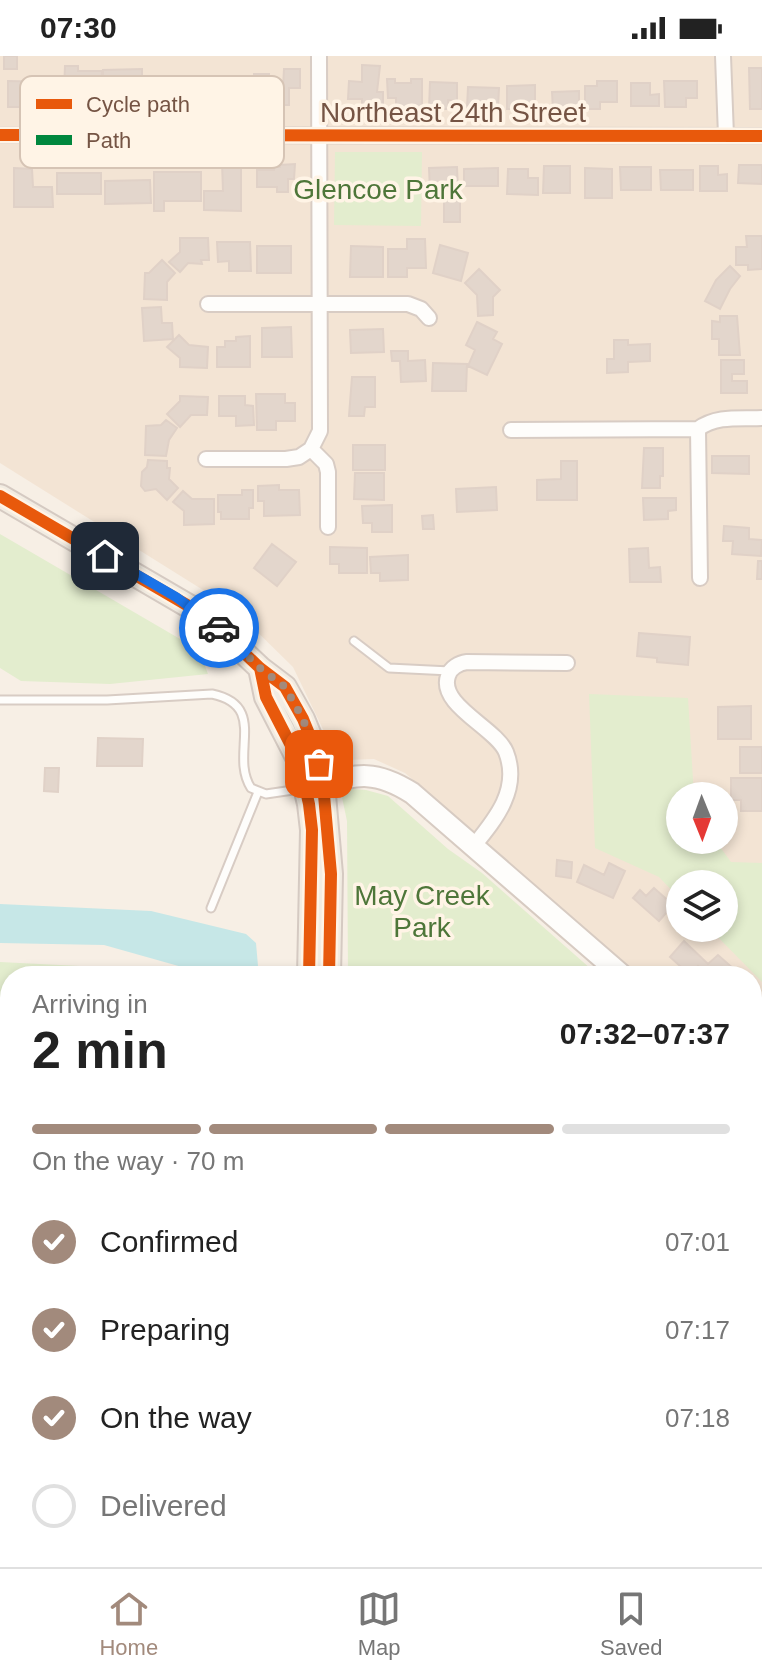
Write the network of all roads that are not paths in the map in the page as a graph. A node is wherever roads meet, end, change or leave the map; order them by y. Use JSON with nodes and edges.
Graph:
{"nodes":[{"id":1,"x":319,"y":56,"type":"edge"},
{"id":2,"x":723,"y":56,"type":"edge"},
{"id":3,"x":0,"y":135,"type":"edge"},
{"id":4,"x":20,"y":135,"type":"edge"},
{"id":5,"x":284,"y":136,"type":"edge"},
{"id":6,"x":319,"y":136,"type":"junction"},
{"id":7,"x":726,"y":136,"type":"junction"},
{"id":8,"x":762,"y":136,"type":"edge"},
{"id":9,"x":320,"y":303,"type":"junction"},
{"id":10,"x":208,"y":304,"type":"dead end"},
{"id":11,"x":429,"y":318,"type":"dead end"},
{"id":12,"x":762,"y":418,"type":"edge"},
{"id":13,"x":698,"y":429,"type":"junction"},
{"id":14,"x":511,"y":430,"type":"dead end"},
{"id":15,"x":311,"y":449,"type":"junction"},
{"id":16,"x":206,"y":459,"type":"dead end"},
{"id":17,"x":0,"y":496,"type":"edge"},
{"id":18,"x":328,"y":527,"type":"dead end"},
{"id":19,"x":700,"y":578,"type":"dead end"},
{"id":20,"x":354,"y":641,"type":"dead end"},
{"id":21,"x":567,"y":663,"type":"dead end"},
{"id":22,"x":260,"y":668,"type":"junction"},
{"id":23,"x":450,"y":671,"type":"junction"},
{"id":24,"x":0,"y":700,"type":"edge"},
{"id":25,"x":314,"y":786,"type":"junction"},
{"id":26,"x":258,"y":792,"type":"junction"},
{"id":27,"x":472,"y":848,"type":"junction"},
{"id":28,"x":211,"y":908,"type":"dead end"},
{"id":29,"x":309,"y":966,"type":"edge"},
{"id":30,"x":329,"y":966,"type":"edge"},
{"id":31,"x":611,"y":966,"type":"edge"}],
"edges":[{"from":1,"to":6,"type":"street"},
{"from":2,"to":7,"type":"street"},
{"from":3,"to":4,"type":"street","name":"Northeast 24th Street"},
{"from":5,"to":6,"type":"street","name":"Northeast 24th Street"},
{"from":6,"to":7,"type":"street","name":"Northeast 24th Street"},
{"from":6,"to":9,"type":"street"},
{"from":7,"to":8,"type":"street","name":"Northeast 24th Street"},
{"from":9,"to":10,"type":"street"},
{"from":9,"to":11,"type":"street"},
{"from":9,"to":15,"type":"street"},
{"from":12,"to":13,"type":"street"},
{"from":13,"to":14,"type":"street"},
{"from":13,"to":19,"type":"street"},
{"from":15,"to":16,"type":"street"},
{"from":15,"to":18,"type":"street"},
{"from":17,"to":22,"type":"main road"},
{"from":20,"to":23,"type":"lane"},
{"from":21,"to":23,"type":"street"},
{"from":22,"to":25,"type":"main road"},
{"from":22,"to":25,"type":"main road"},
{"from":23,"to":27,"type":"street"},
{"from":24,"to":26,"type":"lane"},
{"from":25,"to":26,"type":"lane"},
{"from":25,"to":27,"type":"street"},
{"from":25,"to":29,"type":"main road"},
{"from":25,"to":30,"type":"main road"},
{"from":26,"to":28,"type":"lane"},
{"from":27,"to":31,"type":"street"}]}
